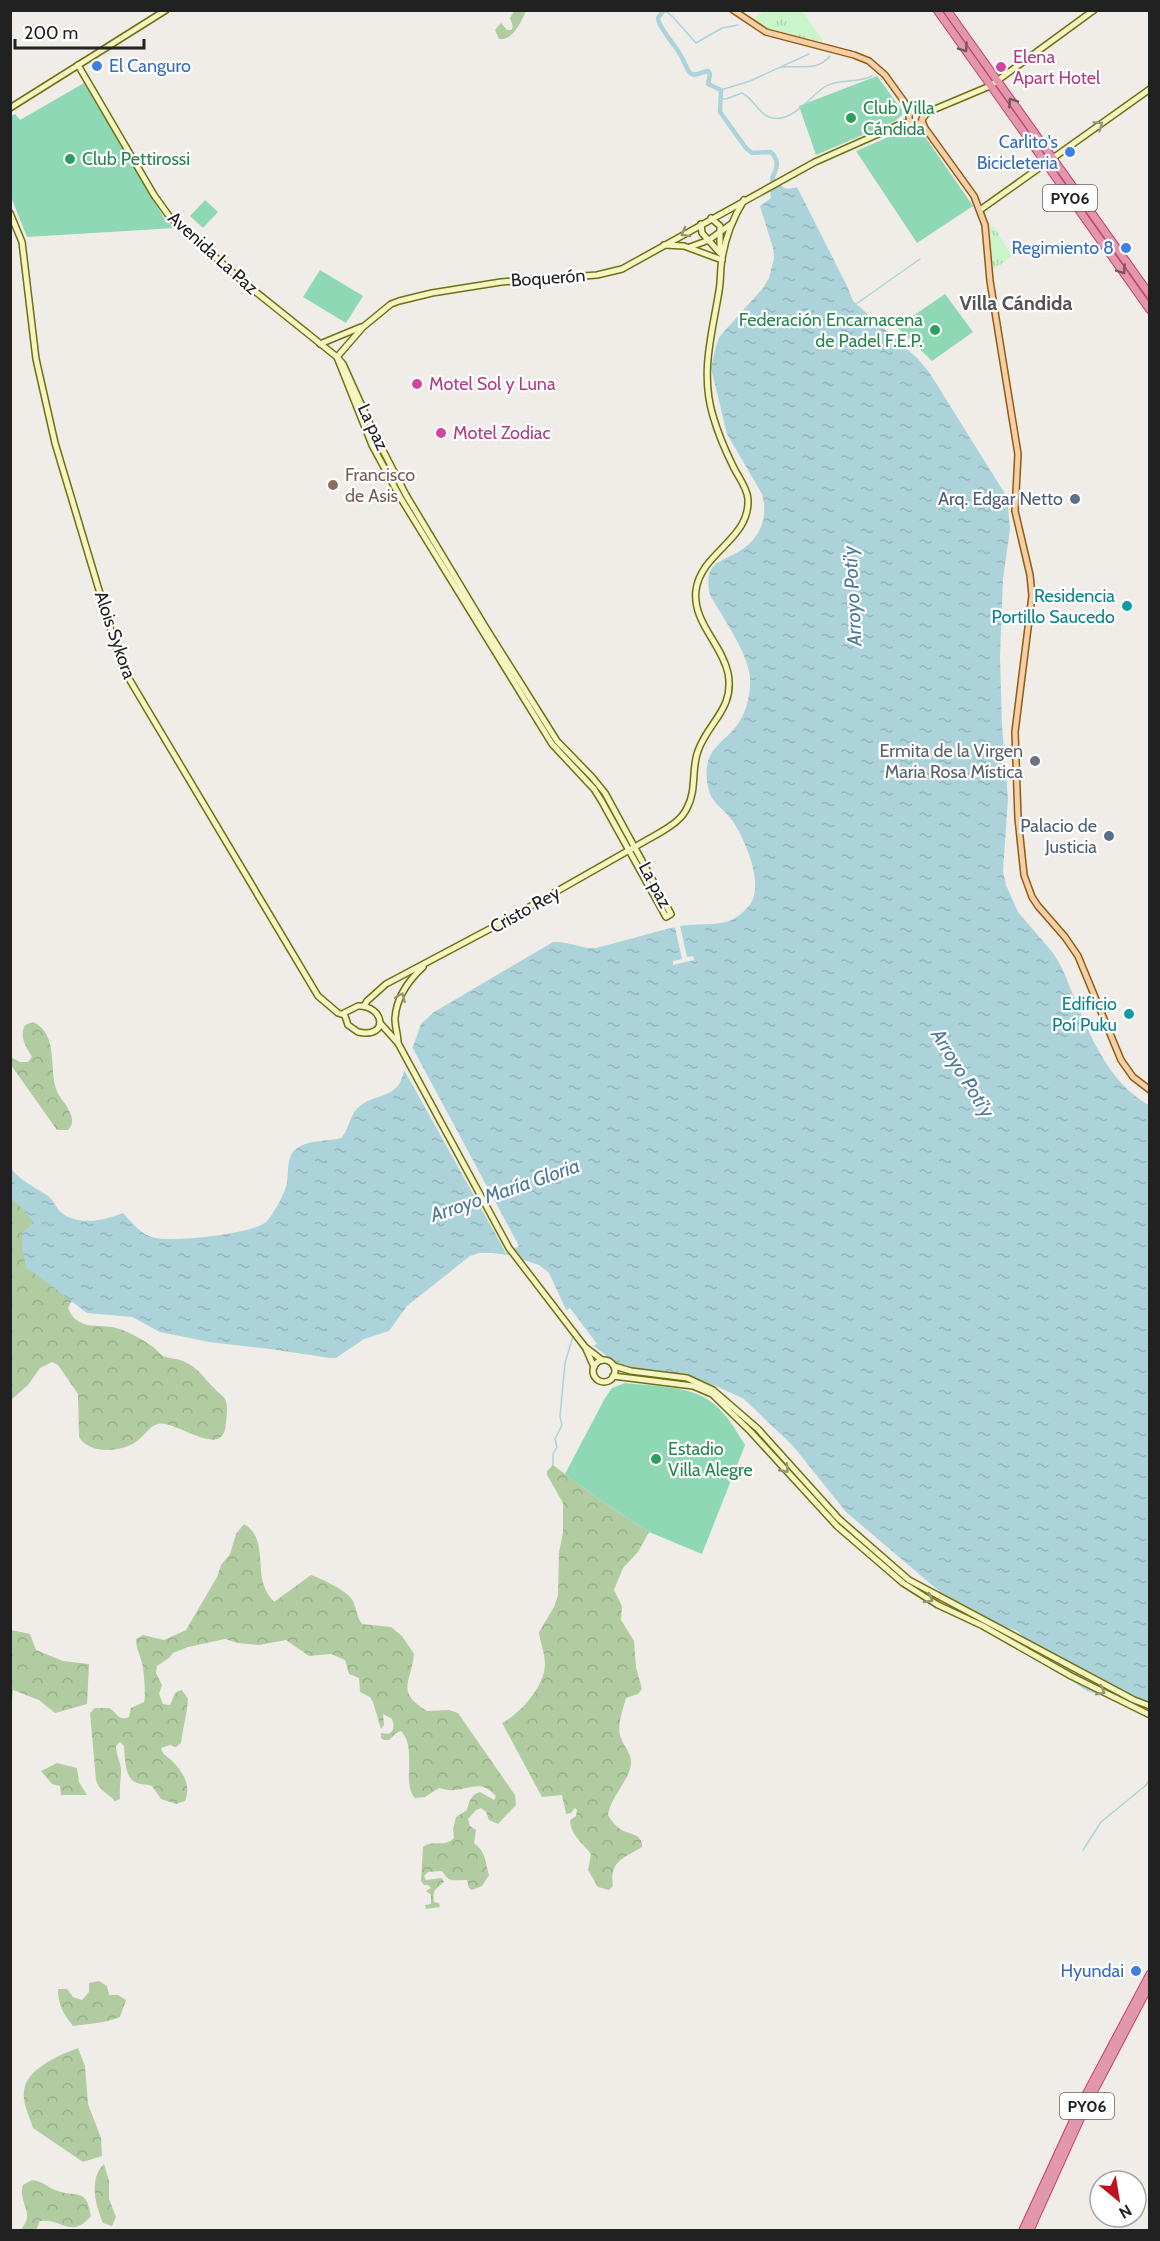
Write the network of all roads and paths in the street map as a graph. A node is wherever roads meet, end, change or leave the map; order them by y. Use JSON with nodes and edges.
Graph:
{"nodes":[{"id":1,"x":166,"y":10,"type":"edge"},
{"id":2,"x":733,"y":10,"type":"edge"},
{"id":3,"x":937,"y":10,"type":"edge"},
{"id":4,"x":947,"y":10,"type":"edge"},
{"id":5,"x":1094,"y":10,"type":"edge"},
{"id":6,"x":78,"y":65,"type":"junction"},
{"id":7,"x":997,"y":80,"type":"junction"},
{"id":8,"x":990,"y":86,"type":"junction"},
{"id":9,"x":1149,"y":89,"type":"edge"},
{"id":10,"x":908,"y":107,"type":"junction"},
{"id":11,"x":10,"y":108,"type":"edge"},
{"id":12,"x":918,"y":111,"type":"junction"},
{"id":13,"x":928,"y":112,"type":"junction"},
{"id":14,"x":909,"y":116,"type":"junction"},
{"id":15,"x":918,"y":122,"type":"junction"},
{"id":16,"x":903,"y":123,"type":"junction"},
{"id":17,"x":1049,"y":161,"type":"junction"},
{"id":18,"x":744,"y":200,"type":"junction"},
{"id":19,"x":980,"y":210,"type":"junction"},
{"id":20,"x":10,"y":213,"type":"edge"},
{"id":21,"x":711,"y":218,"type":"junction"},
{"id":22,"x":701,"y":224,"type":"junction"},
{"id":23,"x":731,"y":224,"type":"junction"},
{"id":24,"x":720,"y":233,"type":"junction"},
{"id":25,"x":710,"y":240,"type":"junction"},
{"id":26,"x":662,"y":245,"type":"junction"},
{"id":27,"x":688,"y":247,"type":"junction"},
{"id":28,"x":722,"y":260,"type":"junction"},
{"id":29,"x":1149,"y":295,"type":"edge"},
{"id":30,"x":1149,"y":310,"type":"edge"},
{"id":31,"x":363,"y":327,"type":"junction"},
{"id":32,"x":320,"y":344,"type":"junction"},
{"id":33,"x":337,"y":357,"type":"junction"},
{"id":34,"x":632,"y":849,"type":"junction"},
{"id":35,"x":430,"y":960,"type":"junction"},
{"id":36,"x":372,"y":997,"type":"junction"},
{"id":37,"x":364,"y":1005,"type":"junction"},
{"id":38,"x":372,"y":1010,"type":"junction"},
{"id":39,"x":344,"y":1013,"type":"junction"},
{"id":40,"x":380,"y":1023,"type":"junction"},
{"id":41,"x":375,"y":1032,"type":"junction"},
{"id":42,"x":389,"y":1035,"type":"junction"},
{"id":43,"x":398,"y":1043,"type":"junction"},
{"id":44,"x":1149,"y":1090,"type":"edge"},
{"id":45,"x":585,"y":1347,"type":"junction"},
{"id":46,"x":602,"y":1360,"type":"junction"},
{"id":47,"x":614,"y":1366,"type":"junction"},
{"id":48,"x":594,"y":1367,"type":"junction"},
{"id":49,"x":613,"y":1376,"type":"junction"},
{"id":50,"x":1149,"y":1706,"type":"edge"},
{"id":51,"x":1149,"y":1715,"type":"edge"},
{"id":52,"x":1149,"y":1974,"type":"edge"},
{"id":53,"x":1149,"y":1984,"type":"edge"},
{"id":54,"x":1023,"y":2230,"type":"edge"},
{"id":55,"x":1030,"y":2230,"type":"edge"}],
"edges":[{"from":1,"to":6,"type":"street"},
{"from":2,"to":10,"type":"main road"},
{"from":3,"to":8,"type":"highway","number":"PY06","one_way":true},
{"from":4,"to":7,"type":"highway","number":"PY06"},
{"from":5,"to":7,"type":"street"},
{"from":6,"to":11,"type":"street"},
{"from":6,"to":32,"type":"street","name":"Avenida La Paz"},
{"from":7,"to":8,"type":"street"},
{"from":17,"to":7,"type":"highway","number":"PY06","one_way":true},
{"from":8,"to":13,"type":"street"},
{"from":8,"to":17,"type":"highway","number":"PY06"},
{"from":17,"to":9,"type":"street","one_way":true},
{"from":10,"to":12,"type":"main road"},
{"from":10,"to":14,"type":"main road"},
{"from":12,"to":13,"type":"street"},
{"from":12,"to":14,"type":"main road"},
{"from":12,"to":15,"type":"main road"},
{"from":13,"to":15,"type":"street"},
{"from":14,"to":15,"type":"main road"},
{"from":14,"to":16,"type":"street"},
{"from":15,"to":16,"type":"street"},
{"from":15,"to":19,"type":"main road"},
{"from":16,"to":18,"type":"street","name":"Boquerón"},
{"from":17,"to":19,"type":"street"},
{"from":17,"to":29,"type":"highway","number":"PY06"},
{"from":17,"to":30,"type":"highway","number":"PY06","one_way":true},
{"from":18,"to":21,"type":"street","name":"Boquerón"},
{"from":18,"to":23,"type":"street"},
{"from":19,"to":44,"type":"main road"},
{"from":20,"to":39,"type":"street","name":"Alois Sykora"},
{"from":21,"to":22,"type":"street","name":"Boquerón"},
{"from":21,"to":24,"type":"street"},
{"from":22,"to":25,"type":"street"},
{"from":22,"to":26,"type":"street","name":"Boquerón","one_way":true},
{"from":23,"to":24,"type":"street"},
{"from":23,"to":28,"type":"street"},
{"from":24,"to":25,"type":"street"},
{"from":24,"to":25,"type":"street"},
{"from":25,"to":27,"type":"street"},
{"from":26,"to":27,"type":"street"},
{"from":26,"to":31,"type":"street","name":"Boquerón"},
{"from":27,"to":28,"type":"street"},
{"from":28,"to":34,"type":"street","name":"Cristo Rey"},
{"from":31,"to":32,"type":"street"},
{"from":31,"to":33,"type":"street","name":"Boquerón"},
{"from":32,"to":33,"type":"street","name":"Avenida La Paz"},
{"from":33,"to":34,"type":"street","name":"La paz"},
{"from":34,"to":34,"type":"street","name":"La paz"},
{"from":34,"to":35,"type":"street","name":"Cristo Rey"},
{"from":35,"to":36,"type":"street","name":"Cristo Rey"},
{"from":43,"to":35,"type":"street","one_way":true},
{"from":36,"to":37,"type":"street","name":"Cristo Rey"},
{"from":36,"to":38,"type":"street"},
{"from":37,"to":38,"type":"street"},
{"from":37,"to":39,"type":"street"},
{"from":38,"to":40,"type":"street"},
{"from":39,"to":41,"type":"street"},
{"from":40,"to":41,"type":"street"},
{"from":40,"to":42,"type":"street"},
{"from":41,"to":42,"type":"street"},
{"from":42,"to":43,"type":"street"},
{"from":43,"to":45,"type":"street"},
{"from":45,"to":46,"type":"street"},
{"from":45,"to":48,"type":"street"},
{"from":46,"to":47,"type":"street"},
{"from":46,"to":48,"type":"street"},
{"from":47,"to":49,"type":"street"},
{"from":47,"to":50,"type":"street"},
{"from":48,"to":49,"type":"street"},
{"from":49,"to":51,"type":"street","one_way":true},
{"from":52,"to":54,"type":"highway","number":"PY06"},
{"from":53,"to":55,"type":"highway","number":"PY06"}]}
